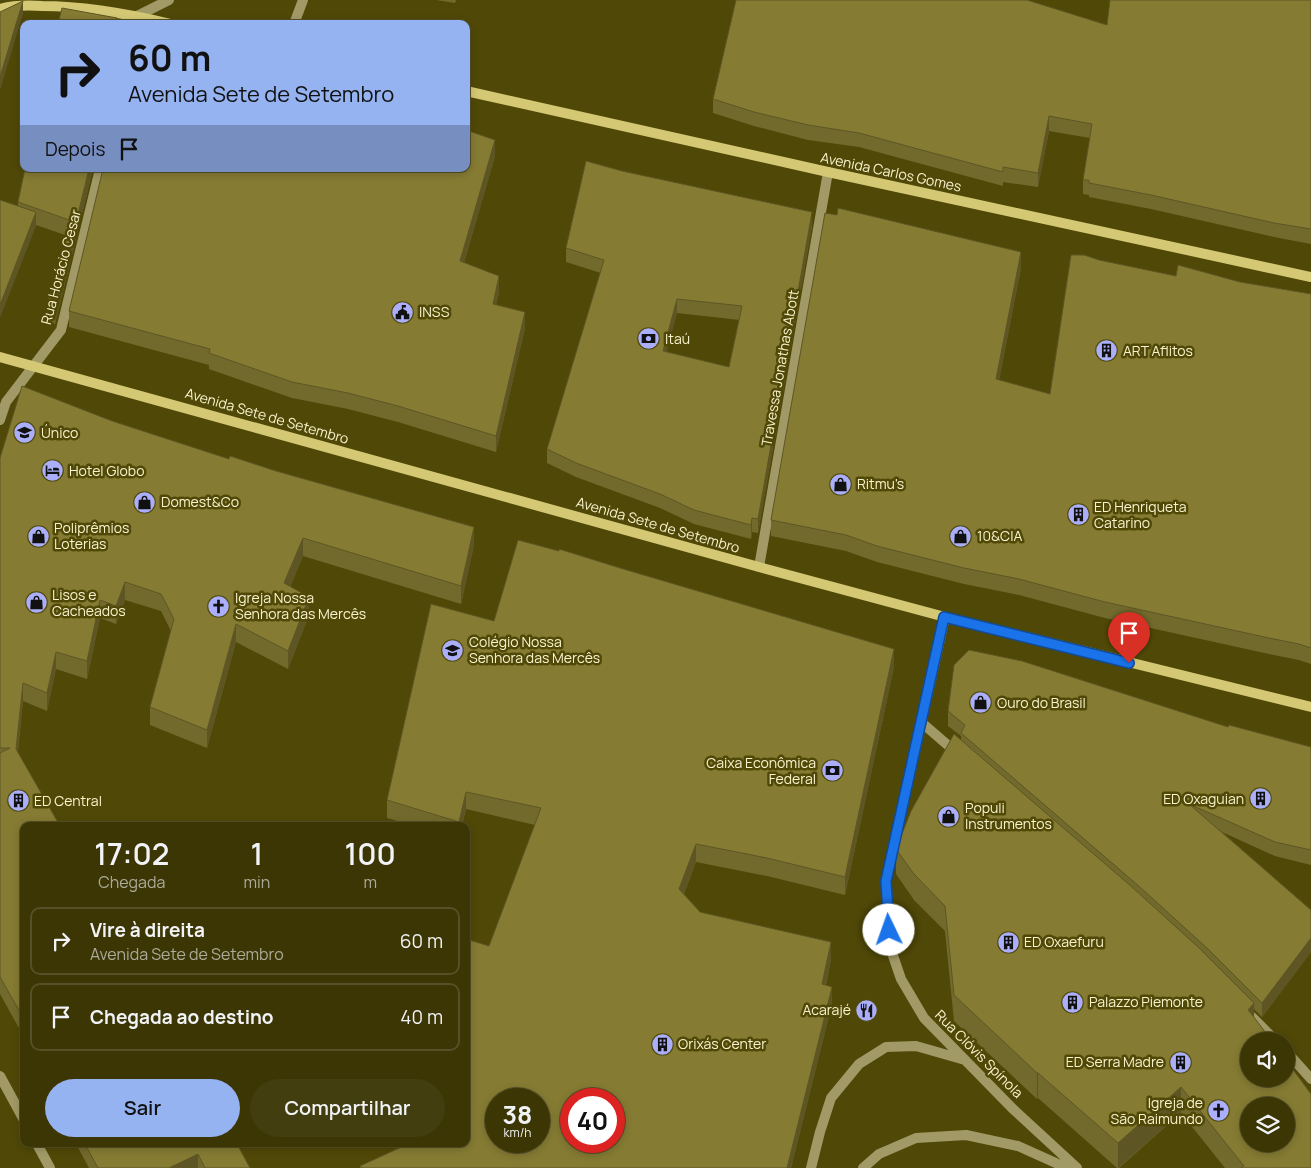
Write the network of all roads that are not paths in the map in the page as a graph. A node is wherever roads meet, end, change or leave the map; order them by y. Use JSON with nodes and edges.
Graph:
{"nodes":[{"id":1,"x":169,"y":0,"type":"edge"},
{"id":2,"x":304,"y":0,"type":"edge"},
{"id":3,"x":0,"y":8,"type":"edge"},
{"id":4,"x":136,"y":20,"type":"edge"},
{"id":5,"x":296,"y":20,"type":"edge"},
{"id":6,"x":470,"y":92,"type":"edge"},
{"id":7,"x":99,"y":172,"type":"edge"},
{"id":8,"x":828,"y":172,"type":"junction"},
{"id":9,"x":1311,"y":276,"type":"edge"},
{"id":10,"x":0,"y":357,"type":"edge"},
{"id":11,"x":33,"y":366,"type":"junction"},
{"id":12,"x":0,"y":420,"type":"edge"},
{"id":13,"x":759,"y":567,"type":"junction"},
{"id":14,"x":944,"y":617,"type":"junction"},
{"id":15,"x":1311,"y":707,"type":"edge"},
{"id":16,"x":921,"y":722,"type":"junction"},
{"id":17,"x":966,"y":760,"type":"edge"},
{"id":18,"x":1243,"y":1008,"type":"edge"},
{"id":19,"x":1267,"y":1032,"type":"edge"},
{"id":20,"x":966,"y":1061,"type":"junction"},
{"id":21,"x":1295,"y":1062,"type":"edge"},
{"id":22,"x":0,"y":1076,"type":"edge"},
{"id":23,"x":1311,"y":1079,"type":"edge"},
{"id":24,"x":20,"y":1113,"type":"edge"},
{"id":25,"x":39,"y":1147,"type":"edge"},
{"id":26,"x":50,"y":1168,"type":"edge"},
{"id":27,"x":810,"y":1168,"type":"edge"},
{"id":28,"x":863,"y":1168,"type":"edge"},
{"id":29,"x":1068,"y":1168,"type":"edge"},
{"id":30,"x":1077,"y":1168,"type":"edge"}],
"edges":[{"from":1,"to":4,"type":"street"},
{"from":2,"to":5,"type":"street"},
{"from":3,"to":4,"type":"main road"},
{"from":6,"to":8,"type":"main road","name":"Avenida Carlos Gomes"},
{"from":7,"to":11,"type":"street","name":"Rua Horácio Cesar"},
{"from":8,"to":9,"type":"main road","name":"Avenida Carlos Gomes"},
{"from":8,"to":13,"type":"street","name":"Travessa Jonathas Abott"},
{"from":10,"to":11,"type":"main road","name":"Avenida Sete de Setembro"},
{"from":11,"to":12,"type":"street","name":"Rua Horácio Cesar"},
{"from":11,"to":13,"type":"main road","name":"Avenida Sete de Setembro"},
{"from":13,"to":14,"type":"main road","name":"Avenida Sete de Setembro"},
{"from":14,"to":15,"type":"main road","name":"Avenida Sete de Setembro"},
{"from":14,"to":16,"type":"street","name":"Rua Clóvis Spínola"},
{"from":16,"to":17,"type":"street"},
{"from":16,"to":20,"type":"street","name":"Rua Clóvis Spínola"},
{"from":18,"to":19,"type":"street"},
{"from":20,"to":27,"type":"street"},
{"from":20,"to":30,"type":"street","name":"Rua Clóvis Spínola"},
{"from":21,"to":23,"type":"street"},
{"from":22,"to":24,"type":"street"},
{"from":25,"to":26,"type":"street"},
{"from":28,"to":29,"type":"street"}]}
